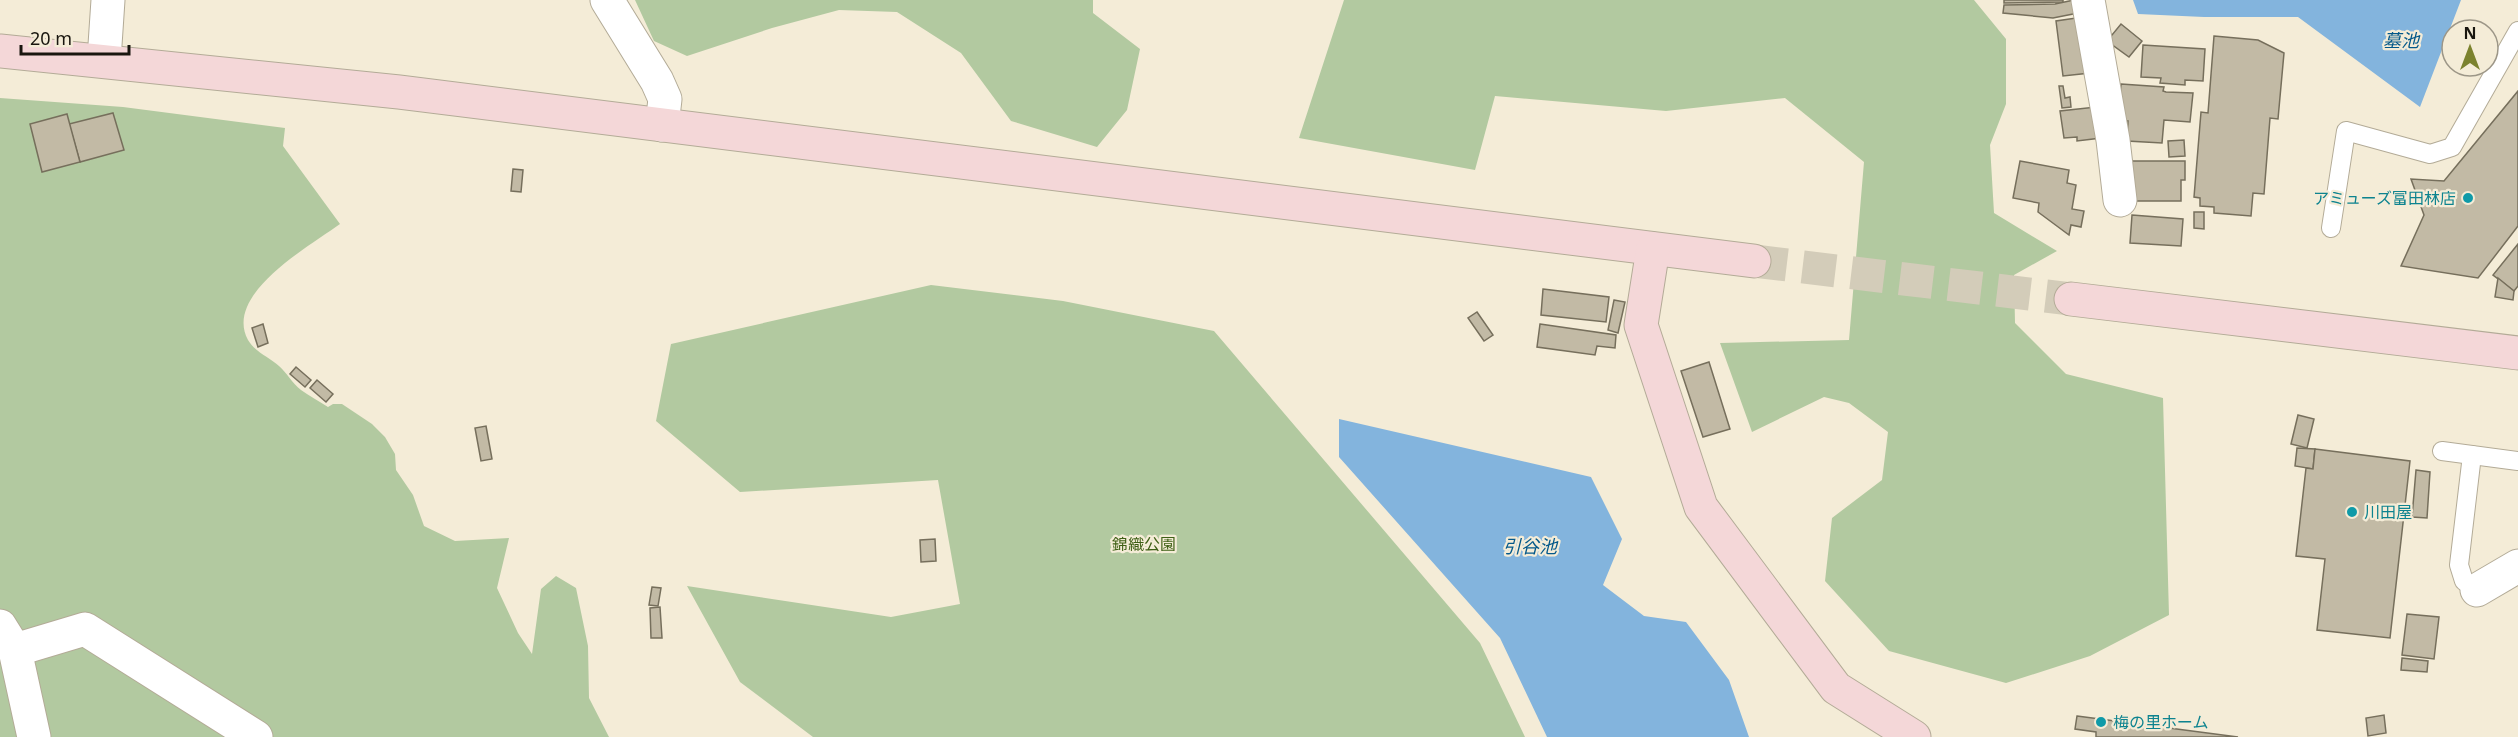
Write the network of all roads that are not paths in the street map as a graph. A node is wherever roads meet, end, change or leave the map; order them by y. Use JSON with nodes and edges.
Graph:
{"nodes":[{"id":1,"x":108,"y":0,"type":"edge"},
{"id":2,"x":607,"y":0,"type":"edge"},
{"id":3,"x":2088,"y":0,"type":"edge"},
{"id":4,"x":2518,"y":31,"type":"edge"},
{"id":5,"x":0,"y":51,"type":"edge"},
{"id":6,"x":104,"y":60,"type":"junction"},
{"id":7,"x":662,"y":125,"type":"junction"},
{"id":8,"x":2120,"y":200,"type":"dead end"},
{"id":9,"x":2331,"y":228,"type":"dead end"},
{"id":10,"x":1653,"y":249,"type":"junction"},
{"id":11,"x":1754,"y":261,"type":"tunnel mouth"},
{"id":12,"x":2071,"y":299,"type":"tunnel mouth"},
{"id":13,"x":2518,"y":353,"type":"edge"},
{"id":14,"x":2442,"y":451,"type":"dead end"},
{"id":15,"x":2472,"y":455,"type":"junction"},
{"id":16,"x":2518,"y":461,"type":"edge"},
{"id":17,"x":2518,"y":566,"type":"edge"},
{"id":18,"x":2477,"y":590,"type":"joint"},
{"id":19,"x":8,"y":638,"type":"edge"},
{"id":20,"x":34,"y":737,"type":"edge"},
{"id":21,"x":256,"y":737,"type":"edge"},
{"id":22,"x":1914,"y":737,"type":"edge"}],
"edges":[{"from":1,"to":6,"type":"street"},
{"from":2,"to":7,"type":"street"},
{"from":3,"to":8,"type":"street"},
{"from":4,"to":9,"type":"lane"},
{"from":5,"to":6,"type":"street"},
{"from":6,"to":7,"type":"street"},
{"from":7,"to":10,"type":"street"},
{"from":10,"to":11,"type":"street"},
{"from":10,"to":22,"type":"street"},
{"from":12,"to":13,"type":"street"},
{"from":14,"to":15,"type":"lane"},
{"from":15,"to":16,"type":"lane"},
{"from":15,"to":18,"type":"lane"},
{"from":17,"to":18,"type":"street"},
{"from":19,"to":20,"type":"street"},
{"from":19,"to":21,"type":"street"}]}
